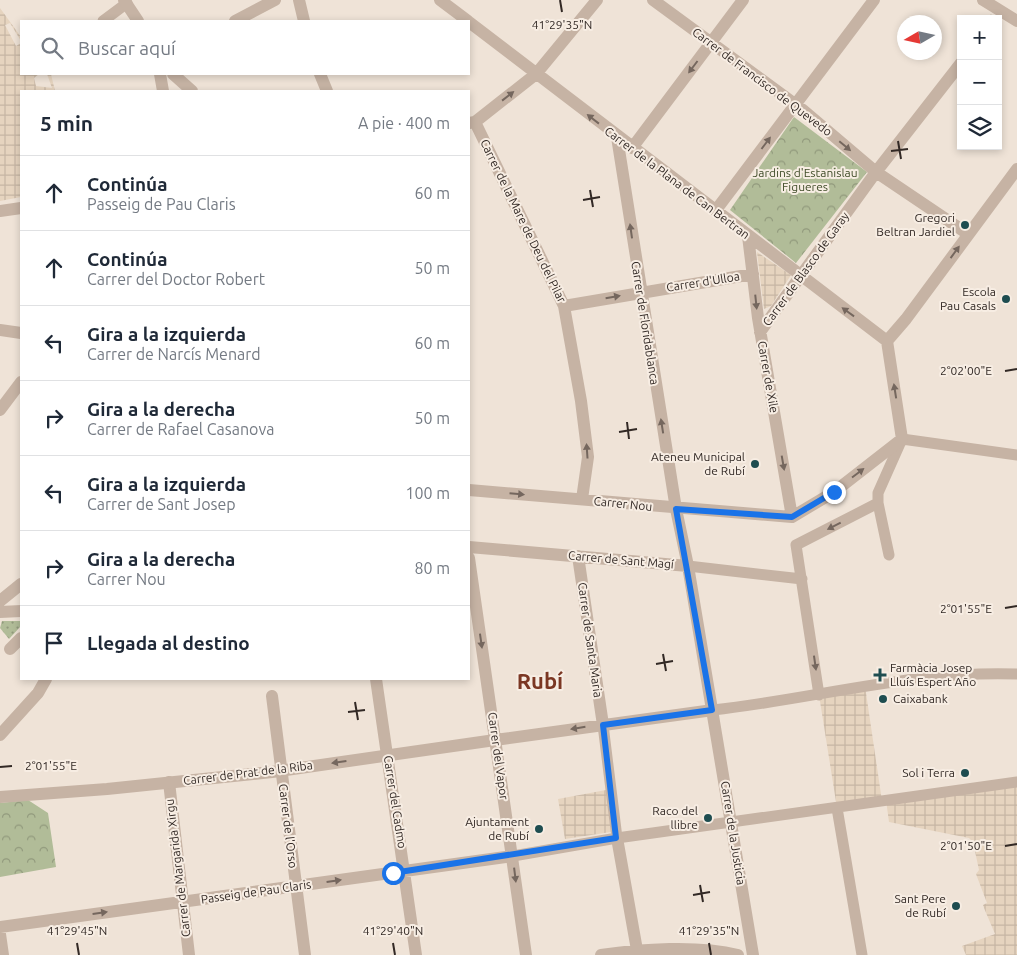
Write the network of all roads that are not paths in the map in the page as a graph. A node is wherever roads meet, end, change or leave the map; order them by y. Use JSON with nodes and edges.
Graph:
{"nodes":[{"id":1,"x":275,"y":0,"type":"edge"},
{"id":2,"x":299,"y":0,"type":"edge"},
{"id":3,"x":440,"y":0,"type":"edge"},
{"id":4,"x":597,"y":0,"type":"edge"},
{"id":5,"x":653,"y":0,"type":"edge"},
{"id":6,"x":743,"y":0,"type":"edge"},
{"id":7,"x":874,"y":0,"type":"edge"},
{"id":8,"x":983,"y":0,"type":"edge"},
{"id":9,"x":126,"y":2,"type":"edge"},
{"id":10,"x":104,"y":20,"type":"edge"},
{"id":11,"x":137,"y":20,"type":"edge"},
{"id":12,"x":237,"y":20,"type":"edge"},
{"id":13,"x":304,"y":20,"type":"edge"},
{"id":14,"x":465,"y":20,"type":"edge"},
{"id":15,"x":1017,"y":21,"type":"edge"},
{"id":16,"x":470,"y":24,"type":"edge"},
{"id":17,"x":711,"y":43,"type":"junction"},
{"id":18,"x":957,"y":68,"type":"edge"},
{"id":19,"x":536,"y":74,"type":"junction"},
{"id":20,"x":160,"y":75,"type":"edge"},
{"id":21,"x":174,"y":75,"type":"edge"},
{"id":22,"x":320,"y":75,"type":"edge"},
{"id":23,"x":163,"y":90,"type":"edge"},
{"id":24,"x":191,"y":90,"type":"edge"},
{"id":25,"x":327,"y":90,"type":"edge"},
{"id":26,"x":794,"y":104,"type":"junction"},
{"id":27,"x":472,"y":122,"type":"edge"},
{"id":28,"x":618,"y":137,"type":"junction"},
{"id":29,"x":632,"y":148,"type":"junction"},
{"id":30,"x":1017,"y":169,"type":"edge"},
{"id":31,"x":876,"y":172,"type":"junction"},
{"id":32,"x":1003,"y":187,"type":"junction"},
{"id":33,"x":1017,"y":189,"type":"edge"},
{"id":34,"x":20,"y":208,"type":"edge"},
{"id":35,"x":716,"y":210,"type":"junction"},
{"id":36,"x":0,"y":211,"type":"edge"},
{"id":37,"x":968,"y":234,"type":"junction"},
{"id":38,"x":748,"y":236,"type":"junction"},
{"id":39,"x":753,"y":274,"type":"junction"},
{"id":40,"x":800,"y":277,"type":"junction"},
{"id":41,"x":640,"y":292,"type":"junction"},
{"id":42,"x":564,"y":306,"type":"junction"},
{"id":43,"x":0,"y":330,"type":"edge"},
{"id":44,"x":760,"y":332,"type":"junction"},
{"id":45,"x":20,"y":333,"type":"edge"},
{"id":46,"x":887,"y":342,"type":"junction"},
{"id":47,"x":20,"y":383,"type":"edge"},
{"id":48,"x":0,"y":410,"type":"edge"},
{"id":49,"x":902,"y":439,"type":"junction"},
{"id":50,"x":1017,"y":455,"type":"edge"},
{"id":51,"x":470,"y":490,"type":"edge"},
{"id":52,"x":582,"y":500,"type":"junction"},
{"id":53,"x":878,"y":503,"type":"junction"},
{"id":54,"x":676,"y":509,"type":"junction"},
{"id":55,"x":792,"y":517,"type":"junction"},
{"id":56,"x":470,"y":547,"type":"edge"},
{"id":57,"x":889,"y":555,"type":"dead end"},
{"id":58,"x":578,"y":556,"type":"junction"},
{"id":59,"x":470,"y":565,"type":"edge"},
{"id":60,"x":688,"y":566,"type":"junction"},
{"id":61,"x":802,"y":579,"type":"junction"},
{"id":62,"x":20,"y":585,"type":"edge"},
{"id":63,"x":0,"y":601,"type":"edge"},
{"id":64,"x":20,"y":611,"type":"edge"},
{"id":65,"x":0,"y":612,"type":"edge"},
{"id":66,"x":20,"y":639,"type":"edge"},
{"id":67,"x":10,"y":649,"type":"dead end"},
{"id":68,"x":1017,"y":674,"type":"edge"},
{"id":69,"x":45,"y":680,"type":"edge"},
{"id":70,"x":376,"y":680,"type":"edge"},
{"id":71,"x":819,"y":694,"type":"junction"},
{"id":72,"x":272,"y":696,"type":"dead end"},
{"id":73,"x":712,"y":710,"type":"junction"},
{"id":74,"x":603,"y":725,"type":"junction"},
{"id":75,"x":0,"y":735,"type":"edge"},
{"id":76,"x":495,"y":740,"type":"junction"},
{"id":77,"x":388,"y":755,"type":"junction"},
{"id":78,"x":281,"y":770,"type":"junction"},
{"id":79,"x":168,"y":782,"type":"junction"},
{"id":80,"x":1017,"y":782,"type":"edge"},
{"id":81,"x":0,"y":797,"type":"edge"},
{"id":82,"x":837,"y":808,"type":"junction"},
{"id":83,"x":732,"y":823,"type":"junction"},
{"id":84,"x":616,"y":838,"type":"junction"},
{"id":85,"x":513,"y":856,"type":"junction"},
{"id":86,"x":406,"y":871,"type":"junction"},
{"id":87,"x":296,"y":886,"type":"junction"},
{"id":88,"x":182,"y":902,"type":"junction"},
{"id":89,"x":0,"y":927,"type":"edge"},
{"id":90,"x":0,"y":934,"type":"edge"},
{"id":91,"x":637,"y":950,"type":"junction"},
{"id":92,"x":3,"y":955,"type":"edge"},
{"id":93,"x":189,"y":955,"type":"edge"},
{"id":94,"x":305,"y":955,"type":"edge"},
{"id":95,"x":416,"y":955,"type":"edge"},
{"id":96,"x":526,"y":955,"type":"edge"},
{"id":97,"x":600,"y":955,"type":"edge"},
{"id":98,"x":738,"y":955,"type":"edge"},
{"id":99,"x":753,"y":955,"type":"edge"},
{"id":100,"x":862,"y":955,"type":"edge"}],
"edges":[{"from":1,"to":12,"type":"street"},
{"from":2,"to":13,"type":"street"},
{"from":3,"to":14,"type":"street","name":"Carrer de la Plana de Can Bertran"},
{"from":4,"to":19,"type":"street"},
{"from":5,"to":17,"type":"street","name":"Carrer de Francisco de Quevedo"},
{"from":6,"to":17,"type":"street"},
{"from":7,"to":26,"type":"street"},
{"from":8,"to":15,"type":"street"},
{"from":9,"to":10,"type":"street"},
{"from":9,"to":11,"type":"street"},
{"from":16,"to":19,"type":"street","name":"Carrer de la Plana de Can Bertran"},
{"from":17,"to":26,"type":"street","name":"Carrer de Francisco de Quevedo"},
{"from":17,"to":29,"type":"street","one_way":true},
{"from":18,"to":31,"type":"street","name":"Carrer de Blasco de Garay"},
{"from":27,"to":19,"type":"street","one_way":true},
{"from":28,"to":19,"type":"street","name":"Carrer de la Plana de Can Bertran","one_way":true},
{"from":20,"to":23,"type":"street"},
{"from":21,"to":24,"type":"street"},
{"from":22,"to":25,"type":"street"},
{"from":26,"to":31,"type":"street","name":"Carrer de Francisco de Quevedo","one_way":true},
{"from":35,"to":26,"type":"street","one_way":true},
{"from":27,"to":42,"type":"street","name":"Carrer de la Mare de Deu del Pilar"},
{"from":28,"to":29,"type":"street","name":"Carrer de la Plana de Can Bertran"},
{"from":41,"to":28,"type":"street","name":"Carrer de Floridablanca","one_way":true},
{"from":29,"to":35,"type":"street","name":"Carrer de la Plana de Can Bertran"},
{"from":30,"to":32,"type":"street"},
{"from":31,"to":37,"type":"street","name":"Carrer de Francisco de Quevedo"},
{"from":31,"to":40,"type":"street","name":"Carrer de Blasco de Garay"},
{"from":32,"to":33,"type":"street"},
{"from":32,"to":37,"type":"street"},
{"from":34,"to":36,"type":"street"},
{"from":35,"to":38,"type":"street","name":"Carrer de la Plana de Can Bertran"},
{"from":46,"to":37,"type":"street","one_way":true},
{"from":38,"to":39,"type":"street","name":"Carrer de Xile"},
{"from":38,"to":40,"type":"street","name":"Carrer de la Plana de Can Bertran"},
{"from":39,"to":41,"type":"street","name":"Carrer d'Ulloa"},
{"from":39,"to":44,"type":"street","name":"Carrer de Xile","one_way":true},
{"from":40,"to":44,"type":"street","name":"Carrer de Blasco de Garay"},
{"from":46,"to":40,"type":"street","name":"Carrer de la Plana de Can Bertran","one_way":true},
{"from":42,"to":41,"type":"street","name":"Carrer d'Ulloa","one_way":true},
{"from":54,"to":41,"type":"street","name":"Carrer de Floridablanca","one_way":true},
{"from":52,"to":42,"type":"street","name":"Carrer de la Mare de Deu del Pilar","one_way":true},
{"from":43,"to":45,"type":"street"},
{"from":44,"to":55,"type":"street","name":"Carrer de Xile","one_way":true},
{"from":49,"to":46,"type":"street","one_way":true},
{"from":47,"to":48,"type":"street"},
{"from":49,"to":50,"type":"street"},
{"from":49,"to":53,"type":"street"},
{"from":55,"to":49,"type":"street","one_way":true},
{"from":51,"to":52,"type":"street","name":"Carrer Nou","one_way":true},
{"from":52,"to":54,"type":"street","name":"Carrer Nou"},
{"from":53,"to":57,"type":"street"},
{"from":53,"to":61,"type":"street","one_way":true},
{"from":54,"to":55,"type":"street","name":"Carrer Nou"},
{"from":54,"to":60,"type":"street","name":"Carrer de Floridablanca"},
{"from":56,"to":58,"type":"street","name":"Carrer de Sant Magí"},
{"from":58,"to":60,"type":"street","name":"Carrer de Sant Magí"},
{"from":58,"to":74,"type":"street","name":"Carrer de Santa Maria"},
{"from":59,"to":76,"type":"street","name":"Carrer del Vapor","one_way":true},
{"from":60,"to":61,"type":"street","name":"Carrer de Sant Magí"},
{"from":60,"to":73,"type":"street","name":"Carrer de la Justicia"},
{"from":61,"to":71,"type":"street","one_way":true},
{"from":62,"to":63,"type":"street"},
{"from":64,"to":65,"type":"street"},
{"from":66,"to":67,"type":"street"},
{"from":68,"to":71,"type":"street"},
{"from":69,"to":75,"type":"street"},
{"from":70,"to":77,"type":"street","name":"Carrer del Cadmo"},
{"from":71,"to":73,"type":"street"},
{"from":72,"to":78,"type":"street","name":"Carrer de l'Orso"},
{"from":73,"to":74,"type":"street","name":"Carrer de Prat de la Riba"},
{"from":73,"to":83,"type":"street","name":"Carrer de la Justicia"},
{"from":74,"to":76,"type":"street","name":"Carrer de Prat de la Riba","one_way":true},
{"from":74,"to":84,"type":"street"},
{"from":76,"to":77,"type":"street","name":"Carrer de Prat de la Riba"},
{"from":76,"to":85,"type":"street","name":"Carrer del Vapor"},
{"from":77,"to":78,"type":"street","name":"Carrer de Prat de la Riba","one_way":true},
{"from":77,"to":86,"type":"street","name":"Carrer del Cadmo"},
{"from":78,"to":79,"type":"street","name":"Carrer de Prat de la Riba"},
{"from":78,"to":87,"type":"street","name":"Carrer de l'Orso"},
{"from":79,"to":81,"type":"street","name":"Carrer de Prat de la Riba"},
{"from":79,"to":88,"type":"street","name":"Carrer de Margarida Xirgu"},
{"from":80,"to":82,"type":"street"},
{"from":82,"to":83,"type":"street"},
{"from":82,"to":100,"type":"street"},
{"from":83,"to":84,"type":"street"},
{"from":83,"to":99,"type":"street","name":"Carrer de la Justicia"},
{"from":84,"to":85,"type":"street"},
{"from":84,"to":91,"type":"street"},
{"from":85,"to":86,"type":"street","name":"Passeig de Pau Claris"},
{"from":85,"to":96,"type":"street","name":"Carrer del Vapor","one_way":true},
{"from":87,"to":86,"type":"street","name":"Passeig de Pau Claris","one_way":true},
{"from":86,"to":95,"type":"street","name":"Carrer del Cadmo"},
{"from":87,"to":88,"type":"street","name":"Passeig de Pau Claris"},
{"from":87,"to":94,"type":"street","name":"Carrer de l'Orso"},
{"from":89,"to":88,"type":"street","name":"Passeig de Pau Claris","one_way":true},
{"from":88,"to":93,"type":"street","name":"Carrer de Margarida Xirgu"},
{"from":90,"to":92,"type":"street"},
{"from":91,"to":97,"type":"street"},
{"from":91,"to":98,"type":"street"}]}
